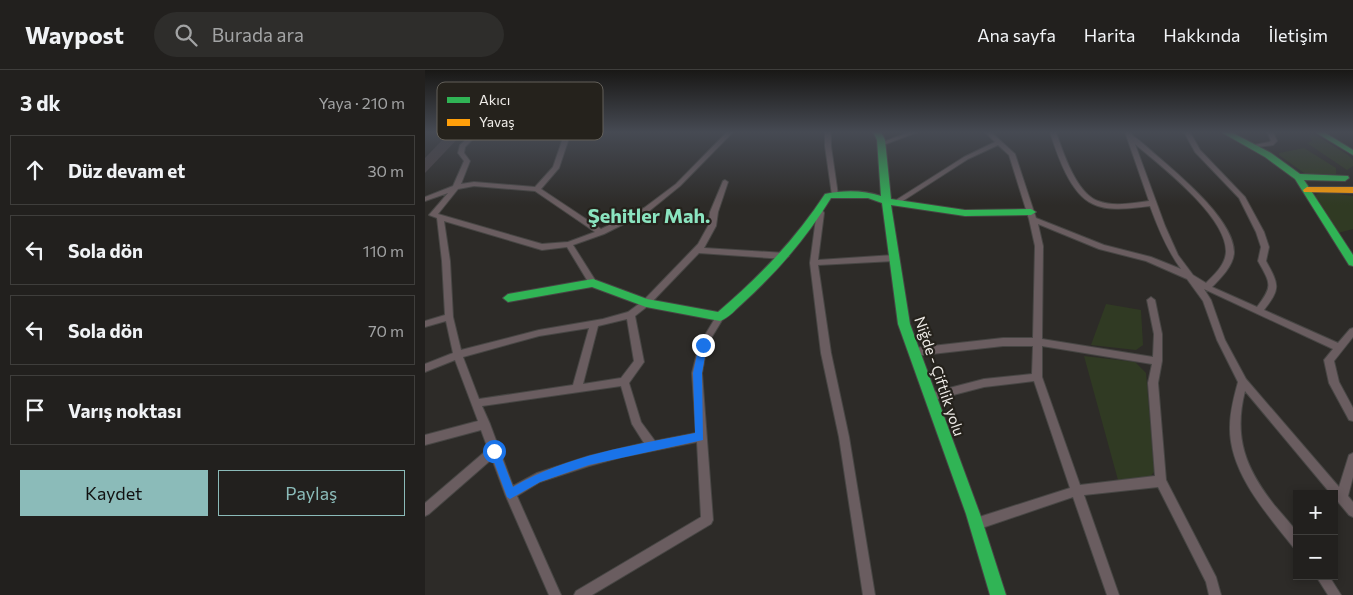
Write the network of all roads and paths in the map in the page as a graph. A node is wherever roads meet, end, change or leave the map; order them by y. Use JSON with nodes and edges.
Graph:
{"nodes":[{"id":1,"x":464,"y":156,"type":"edge"},
{"id":2,"x":560,"y":156,"type":"edge"},
{"id":3,"x":706,"y":156,"type":"edge"},
{"id":4,"x":829,"y":156,"type":"edge"},
{"id":5,"x":883,"y":156,"type":"edge"},
{"id":6,"x":969,"y":156,"type":"edge"},
{"id":7,"x":1013,"y":156,"type":"edge"},
{"id":8,"x":1062,"y":156,"type":"edge"},
{"id":9,"x":1137,"y":156,"type":"edge"},
{"id":10,"x":1154,"y":156,"type":"edge"},
{"id":11,"x":1202,"y":156,"type":"edge"},
{"id":12,"x":1270,"y":156,"type":"edge"},
{"id":13,"x":1349,"y":176,"type":"edge"},
{"id":14,"x":1299,"y":177,"type":"junction"},
{"id":15,"x":725,"y":182,"type":"dead end"},
{"id":16,"x":457,"y":188,"type":"junction"},
{"id":17,"x":537,"y":189,"type":"junction"},
{"id":18,"x":1353,"y":189,"type":"edge"},
{"id":19,"x":1307,"y":190,"type":"junction"},
{"id":20,"x":835,"y":195,"type":"junction"},
{"id":21,"x":425,"y":199,"type":"edge"},
{"id":22,"x":891,"y":202,"type":"junction"},
{"id":23,"x":1154,"y":203,"type":"junction"},
{"id":24,"x":819,"y":212,"type":"junction"},
{"id":25,"x":1032,"y":215,"type":"junction"},
{"id":26,"x":432,"y":217,"type":"edge"},
{"id":27,"x":601,"y":232,"type":"junction"},
{"id":28,"x":569,"y":244,"type":"junction"},
{"id":29,"x":697,"y":250,"type":"junction"},
{"id":30,"x":785,"y":256,"type":"junction"},
{"id":31,"x":894,"y":258,"type":"junction"},
{"id":32,"x":815,"y":263,"type":"junction"},
{"id":33,"x":1353,"y":263,"type":"edge"},
{"id":34,"x":1189,"y":276,"type":"junction"},
{"id":35,"x":593,"y":282,"type":"junction"},
{"id":36,"x":1207,"y":287,"type":"junction"},
{"id":37,"x":508,"y":298,"type":"dead end"},
{"id":38,"x":1151,"y":300,"type":"dead end"},
{"id":39,"x":646,"y":303,"type":"junction"},
{"id":40,"x":1258,"y":311,"type":"junction"},
{"id":41,"x":631,"y":315,"type":"junction"},
{"id":42,"x":449,"y":317,"type":"junction"},
{"id":43,"x":720,"y":317,"type":"junction"},
{"id":44,"x":425,"y":324,"type":"edge"},
{"id":45,"x":594,"y":324,"type":"junction"},
{"id":46,"x":1353,"y":331,"type":"edge"},
{"id":47,"x":1037,"y":342,"type":"junction"},
{"id":48,"x":1340,"y":348,"type":"junction"},
{"id":49,"x":914,"y":352,"type":"junction"},
{"id":50,"x":458,"y":355,"type":"junction"},
{"id":51,"x":1157,"y":361,"type":"junction"},
{"id":52,"x":425,"y":368,"type":"edge"},
{"id":53,"x":1037,"y":377,"type":"junction"},
{"id":54,"x":624,"y":382,"type":"junction"},
{"id":55,"x":1243,"y":382,"type":"junction"},
{"id":56,"x":577,"y":389,"type":"junction"},
{"id":57,"x":930,"y":397,"type":"junction"},
{"id":58,"x":477,"y":404,"type":"junction"},
{"id":59,"x":1353,"y":417,"type":"edge"},
{"id":60,"x":485,"y":424,"type":"junction"},
{"id":61,"x":700,"y":437,"type":"junction"},
{"id":62,"x":425,"y":440,"type":"edge"},
{"id":63,"x":652,"y":446,"type":"junction"},
{"id":64,"x":494,"y":451,"type":"junction"},
{"id":65,"x":1353,"y":458,"type":"edge"},
{"id":66,"x":1161,"y":481,"type":"junction"},
{"id":67,"x":1076,"y":491,"type":"junction"},
{"id":68,"x":510,"y":494,"type":"junction"},
{"id":69,"x":1342,"y":498,"type":"junction"},
{"id":70,"x":425,"y":510,"type":"edge"},
{"id":71,"x":1353,"y":511,"type":"edge"},
{"id":72,"x":976,"y":524,"type":"junction"},
{"id":73,"x":1293,"y":538,"type":"edge"},
{"id":74,"x":1325,"y":580,"type":"edge"},
{"id":75,"x":555,"y":595,"type":"edge"},
{"id":76,"x":580,"y":595,"type":"edge"},
{"id":77,"x":869,"y":595,"type":"edge"},
{"id":78,"x":998,"y":595,"type":"edge"},
{"id":79,"x":1113,"y":595,"type":"edge"},
{"id":80,"x":1215,"y":595,"type":"edge"},
{"id":81,"x":1335,"y":595,"type":"edge"}],
"edges":[{"from":1,"to":16,"type":"street"},
{"from":2,"to":17,"type":"street"},
{"from":3,"to":27,"type":"street"},
{"from":4,"to":20,"type":"street"},
{"from":5,"to":22,"type":"street","name":"Niğde - Çiftlik yolu"},
{"from":6,"to":22,"type":"street"},
{"from":7,"to":25,"type":"street"},
{"from":8,"to":23,"type":"street"},
{"from":9,"to":23,"type":"street"},
{"from":10,"to":36,"type":"street"},
{"from":11,"to":40,"type":"street"},
{"from":12,"to":14,"type":"street"},
{"from":13,"to":14,"type":"street"},
{"from":13,"to":18,"type":"street"},
{"from":14,"to":19,"type":"street"},
{"from":15,"to":29,"type":"street"},
{"from":16,"to":17,"type":"street"},
{"from":16,"to":21,"type":"street"},
{"from":16,"to":26,"type":"street"},
{"from":17,"to":27,"type":"street"},
{"from":18,"to":19,"type":"street"},
{"from":19,"to":33,"type":"street"},
{"from":20,"to":22,"type":"street"},
{"from":20,"to":24,"type":"street"},
{"from":22,"to":25,"type":"street"},
{"from":22,"to":31,"type":"street","name":"Niğde - Çiftlik yolu"},
{"from":23,"to":34,"type":"street"},
{"from":24,"to":30,"type":"street"},
{"from":24,"to":32,"type":"street"},
{"from":25,"to":34,"type":"street"},
{"from":25,"to":47,"type":"street"},
{"from":26,"to":28,"type":"street"},
{"from":26,"to":42,"type":"street"},
{"from":27,"to":28,"type":"street"},
{"from":28,"to":35,"type":"street"},
{"from":29,"to":30,"type":"street"},
{"from":29,"to":39,"type":"street"},
{"from":30,"to":43,"type":"street"},
{"from":31,"to":32,"type":"street"},
{"from":31,"to":49,"type":"street","name":"Niğde - Çiftlik yolu"},
{"from":32,"to":77,"type":"street"},
{"from":34,"to":36,"type":"street"},
{"from":34,"to":55,"type":"street"},
{"from":35,"to":37,"type":"street"},
{"from":35,"to":39,"type":"street"},
{"from":36,"to":40,"type":"street"},
{"from":38,"to":51,"type":"street"},
{"from":39,"to":41,"type":"street"},
{"from":39,"to":43,"type":"street"},
{"from":40,"to":48,"type":"street"},
{"from":41,"to":45,"type":"street"},
{"from":41,"to":54,"type":"street"},
{"from":42,"to":44,"type":"street"},
{"from":42,"to":50,"type":"street"},
{"from":43,"to":61,"type":"street"},
{"from":45,"to":50,"type":"street"},
{"from":45,"to":56,"type":"street"},
{"from":46,"to":48,"type":"street"},
{"from":47,"to":49,"type":"street"},
{"from":47,"to":51,"type":"street"},
{"from":47,"to":53,"type":"street"},
{"from":48,"to":59,"type":"street"},
{"from":49,"to":57,"type":"street","name":"Niğde - Çiftlik yolu"},
{"from":50,"to":52,"type":"street"},
{"from":50,"to":58,"type":"street"},
{"from":51,"to":66,"type":"street"},
{"from":53,"to":57,"type":"street"},
{"from":53,"to":67,"type":"street"},
{"from":54,"to":56,"type":"street"},
{"from":54,"to":63,"type":"street"},
{"from":55,"to":69,"type":"street"},
{"from":55,"to":73,"type":"street"},
{"from":56,"to":58,"type":"street"},
{"from":57,"to":72,"type":"street","name":"Niğde - Çiftlik yolu"},
{"from":58,"to":60,"type":"street"},
{"from":60,"to":62,"type":"street"},
{"from":60,"to":64,"type":"street"},
{"from":61,"to":63,"type":"street"},
{"from":61,"to":76,"type":"street"},
{"from":63,"to":68,"type":"street"},
{"from":64,"to":68,"type":"street"},
{"from":64,"to":70,"type":"street"},
{"from":65,"to":69,"type":"street"},
{"from":66,"to":67,"type":"street"},
{"from":66,"to":80,"type":"street"},
{"from":67,"to":72,"type":"street"},
{"from":67,"to":79,"type":"street"},
{"from":68,"to":75,"type":"street"},
{"from":69,"to":71,"type":"street"},
{"from":72,"to":78,"type":"street","name":"Niğde - Çiftlik yolu"},
{"from":74,"to":81,"type":"street"}]}
